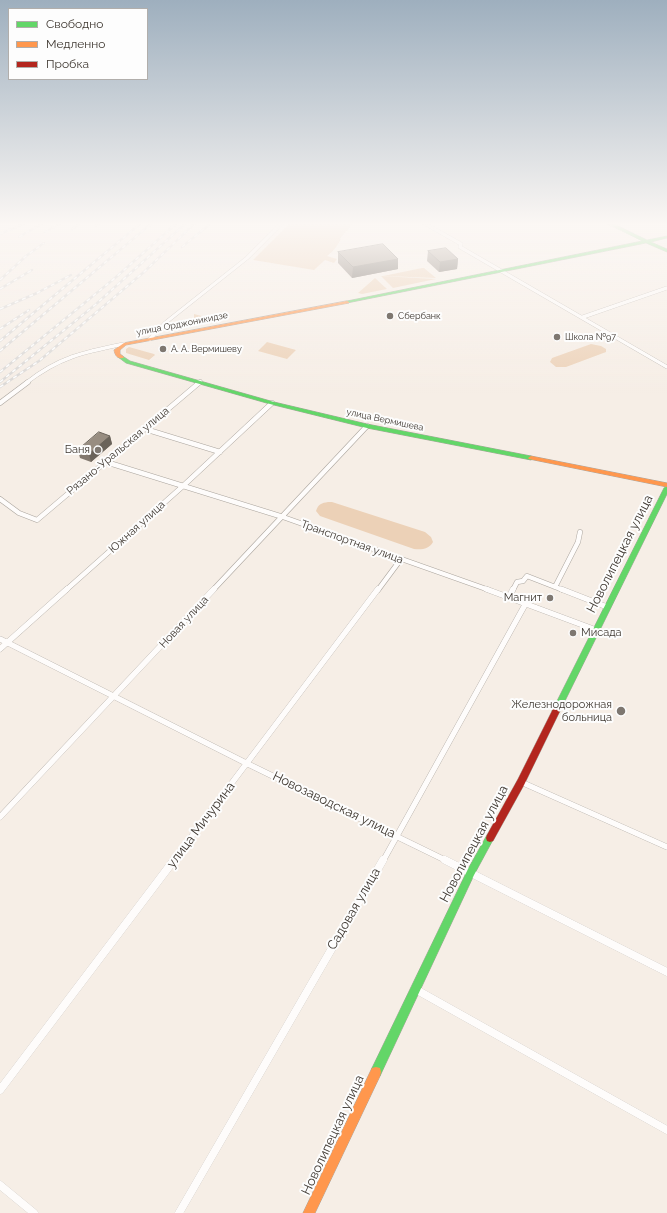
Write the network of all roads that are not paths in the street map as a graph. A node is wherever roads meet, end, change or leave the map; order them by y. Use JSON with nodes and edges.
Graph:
{"nodes":[{"id":1,"x":220,"y":280,"type":"edge"},
{"id":2,"x":457,"y":280,"type":"edge"},
{"id":3,"x":519,"y":280,"type":"edge"},
{"id":4,"x":667,"y":288,"type":"edge"},
{"id":5,"x":583,"y":316,"type":"junction"},
{"id":6,"x":150,"y":338,"type":"junction"},
{"id":7,"x":124,"y":344,"type":"junction"},
{"id":8,"x":667,"y":367,"type":"edge"},
{"id":9,"x":200,"y":382,"type":"junction"},
{"id":10,"x":0,"y":403,"type":"edge"},
{"id":11,"x":272,"y":403,"type":"junction"},
{"id":12,"x":367,"y":426,"type":"junction"},
{"id":13,"x":146,"y":429,"type":"junction"},
{"id":14,"x":220,"y":452,"type":"junction"},
{"id":15,"x":106,"y":462,"type":"junction"},
{"id":16,"x":667,"y":485,"type":"edge"},
{"id":17,"x":183,"y":486,"type":"junction"},
{"id":18,"x":667,"y":488,"type":"edge"},
{"id":19,"x":0,"y":499,"type":"edge"},
{"id":20,"x":283,"y":516,"type":"junction"},
{"id":21,"x":580,"y":532,"type":"dead end"},
{"id":22,"x":401,"y":559,"type":"junction"},
{"id":23,"x":555,"y":587,"type":"junction"},
{"id":24,"x":509,"y":597,"type":"junction"},
{"id":25,"x":526,"y":603,"type":"junction"},
{"id":26,"x":607,"y":607,"type":"junction"},
{"id":27,"x":596,"y":630,"type":"junction"},
{"id":28,"x":0,"y":639,"type":"edge"},
{"id":29,"x":8,"y":642,"type":"junction"},
{"id":30,"x":0,"y":649,"type":"edge"},
{"id":31,"x":114,"y":697,"type":"junction"},
{"id":32,"x":248,"y":764,"type":"junction"},
{"id":33,"x":521,"y":782,"type":"junction"},
{"id":34,"x":0,"y":817,"type":"edge"},
{"id":35,"x":396,"y":836,"type":"junction"},
{"id":36,"x":667,"y":847,"type":"edge"},
{"id":37,"x":471,"y":872,"type":"junction"},
{"id":38,"x":667,"y":972,"type":"edge"},
{"id":39,"x":415,"y":989,"type":"junction"},
{"id":40,"x":0,"y":1090,"type":"edge"},
{"id":41,"x":667,"y":1130,"type":"edge"},
{"id":42,"x":0,"y":1185,"type":"edge"},
{"id":43,"x":34,"y":1213,"type":"edge"},
{"id":44,"x":179,"y":1213,"type":"edge"},
{"id":45,"x":309,"y":1213,"type":"edge"}],
"edges":[{"from":1,"to":6,"type":"street"},
{"from":2,"to":6,"type":"street","name":"улица Орджоникидзе"},
{"from":3,"to":5,"type":"street"},
{"from":4,"to":5,"type":"street"},
{"from":5,"to":8,"type":"street"},
{"from":6,"to":7,"type":"street","name":"улица Орджоникидзе"},
{"from":7,"to":9,"type":"street","name":"улица Вермишева"},
{"from":7,"to":10,"type":"street"},
{"from":9,"to":11,"type":"street","name":"улица Вермишева"},
{"from":9,"to":13,"type":"street","name":"Рязано-Уральская улица"},
{"from":11,"to":12,"type":"street","name":"улица Вермишева"},
{"from":11,"to":14,"type":"street","name":"Южная улица"},
{"from":12,"to":16,"type":"street","name":"улица Вермишева"},
{"from":12,"to":20,"type":"street","name":"Новая улица"},
{"from":13,"to":14,"type":"street"},
{"from":13,"to":15,"type":"street","name":"Рязано-Уральская улица"},
{"from":14,"to":17,"type":"street","name":"Южная улица"},
{"from":15,"to":17,"type":"street","name":"Транспортная улица"},
{"from":15,"to":19,"type":"street","name":"Рязано-Уральская улица"},
{"from":17,"to":20,"type":"street","name":"Транспортная улица"},
{"from":17,"to":29,"type":"street","name":"Южная улица"},
{"from":18,"to":26,"type":"street","name":"Новолипецкая улица"},
{"from":20,"to":22,"type":"street","name":"Транспортная улица"},
{"from":20,"to":31,"type":"street","name":"Новая улица"},
{"from":21,"to":23,"type":"street"},
{"from":22,"to":24,"type":"street","name":"Транспортная улица"},
{"from":22,"to":32,"type":"street","name":"улица Мичурина"},
{"from":23,"to":24,"type":"street"},
{"from":23,"to":26,"type":"street"},
{"from":24,"to":25,"type":"street","name":"Транспортная улица"},
{"from":25,"to":27,"type":"street","name":"Транспортная улица"},
{"from":25,"to":35,"type":"street","name":"Садовая улица"},
{"from":26,"to":27,"type":"street","name":"Новолипецкая улица"},
{"from":27,"to":33,"type":"street","name":"Новолипецкая улица"},
{"from":28,"to":29,"type":"street","name":"Новозаводская улица"},
{"from":29,"to":30,"type":"street","name":"Южная улица"},
{"from":29,"to":31,"type":"street","name":"Новозаводская улица"},
{"from":31,"to":32,"type":"street","name":"Новозаводская улица"},
{"from":31,"to":34,"type":"street","name":"Новая улица"},
{"from":32,"to":35,"type":"street","name":"Новозаводская улица"},
{"from":32,"to":40,"type":"street","name":"улица Мичурина"},
{"from":33,"to":36,"type":"street"},
{"from":33,"to":37,"type":"street","name":"Новолипецкая улица"},
{"from":35,"to":37,"type":"street","name":"Новозаводская улица"},
{"from":35,"to":44,"type":"street","name":"Садовая улица"},
{"from":37,"to":38,"type":"street","name":"Новозаводская улица"},
{"from":37,"to":39,"type":"street","name":"Новолипецкая улица"},
{"from":39,"to":41,"type":"street"},
{"from":39,"to":45,"type":"street","name":"Новолипецкая улица"},
{"from":42,"to":43,"type":"street"}]}
